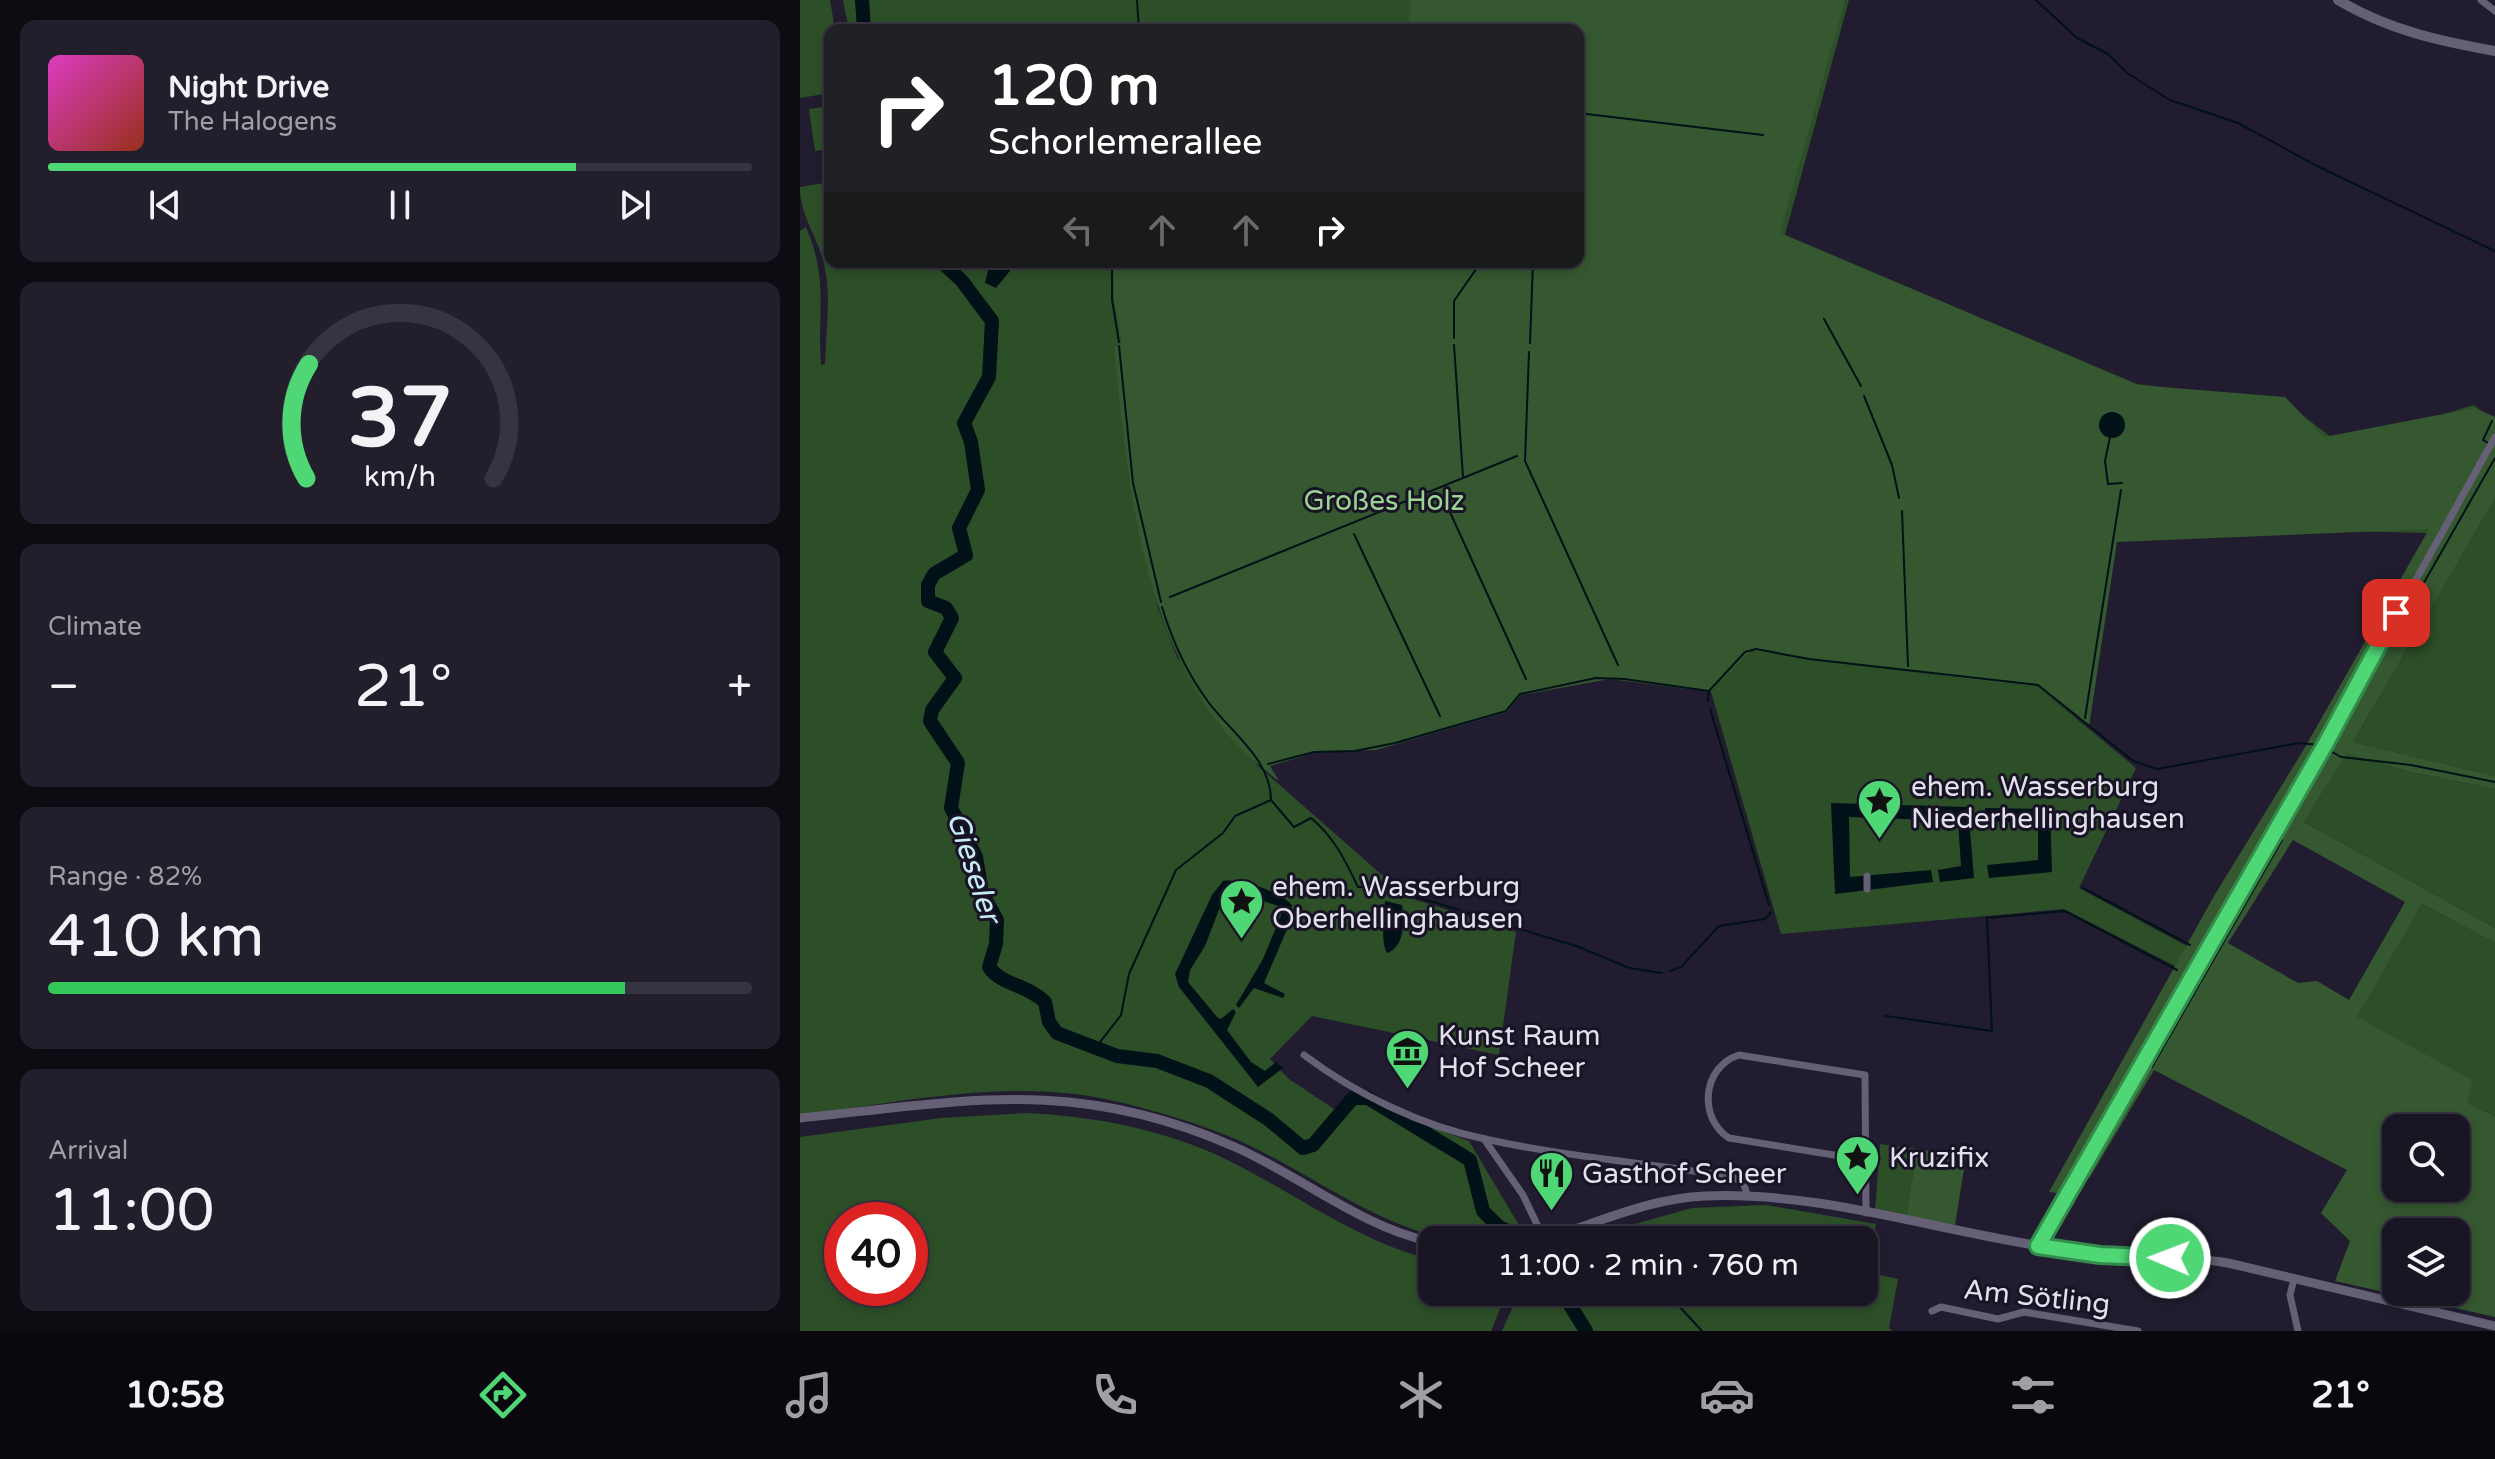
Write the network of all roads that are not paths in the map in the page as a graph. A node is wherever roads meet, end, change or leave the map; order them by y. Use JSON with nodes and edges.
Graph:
{"nodes":[{"id":1,"x":2338,"y":0,"type":"edge"},
{"id":2,"x":2481,"y":0,"type":"edge"},
{"id":3,"x":2495,"y":11,"type":"edge"},
{"id":4,"x":2495,"y":51,"type":"edge"},
{"id":5,"x":2492,"y":442,"type":"edge"},
{"id":6,"x":1867,"y":876,"type":"dead end"},
{"id":7,"x":1867,"y":889,"type":"dead end"},
{"id":8,"x":1304,"y":1055,"type":"dead end"},
{"id":9,"x":802,"y":1118,"type":"edge"},
{"id":10,"x":1484,"y":1139,"type":"junction"},
{"id":11,"x":1865,"y":1160,"type":"junction"},
{"id":12,"x":1748,"y":1197,"type":"junction"},
{"id":13,"x":1866,"y":1213,"type":"junction"},
{"id":14,"x":1537,"y":1226,"type":"edge"},
{"id":15,"x":1586,"y":1226,"type":"edge"},
{"id":16,"x":1418,"y":1237,"type":"edge"},
{"id":17,"x":2038,"y":1246,"type":"junction"},
{"id":18,"x":2294,"y":1279,"type":"junction"},
{"id":19,"x":1932,"y":1311,"type":"dead end"},
{"id":20,"x":2495,"y":1326,"type":"edge"},
{"id":21,"x":2138,"y":1331,"type":"edge"},
{"id":22,"x":2298,"y":1331,"type":"edge"}],
"edges":[{"from":1,"to":4,"type":"main road"},
{"from":2,"to":3,"type":"street"},
{"from":5,"to":17,"type":"street"},
{"from":6,"to":7,"type":"street"},
{"from":8,"to":10,"type":"street"},
{"from":9,"to":16,"type":"street"},
{"from":10,"to":12,"type":"street"},
{"from":10,"to":14,"type":"street"},
{"from":11,"to":11,"type":"street"},
{"from":11,"to":13,"type":"street"},
{"from":12,"to":13,"type":"street"},
{"from":12,"to":15,"type":"street"},
{"from":13,"to":17,"type":"street"},
{"from":17,"to":18,"type":"street"},
{"from":18,"to":20,"type":"street"},
{"from":18,"to":22,"type":"street"},
{"from":19,"to":21,"type":"street","name":"Am Sötling"}]}
